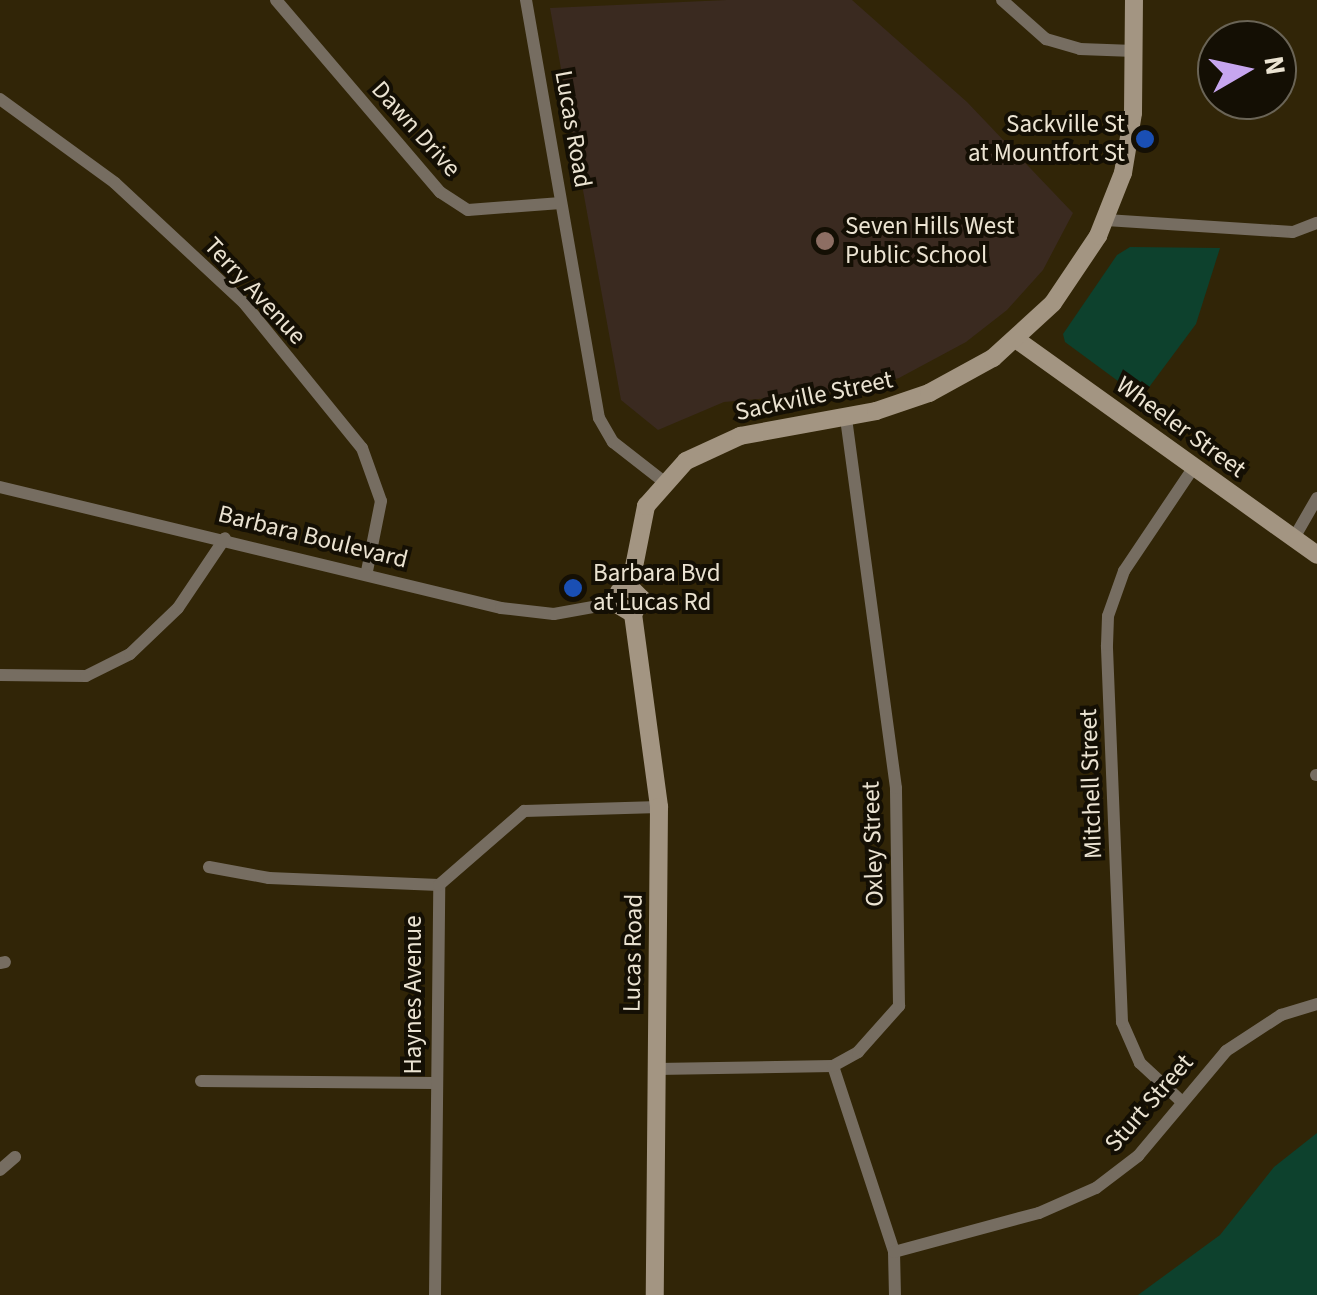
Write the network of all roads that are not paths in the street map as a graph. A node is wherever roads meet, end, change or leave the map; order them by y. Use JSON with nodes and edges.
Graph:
{"nodes":[{"id":1,"x":276,"y":0,"type":"edge"},
{"id":2,"x":526,"y":0,"type":"edge"},
{"id":3,"x":1002,"y":0,"type":"edge"},
{"id":4,"x":1134,"y":0,"type":"edge"},
{"id":5,"x":1134,"y":50,"type":"junction"},
{"id":6,"x":0,"y":99,"type":"edge"},
{"id":7,"x":561,"y":202,"type":"junction"},
{"id":8,"x":1106,"y":220,"type":"junction"},
{"id":9,"x":1317,"y":223,"type":"edge"},
{"id":10,"x":1017,"y":340,"type":"junction"},
{"id":11,"x":846,"y":416,"type":"junction"},
{"id":12,"x":1194,"y":467,"type":"junction"},
{"id":13,"x":663,"y":481,"type":"junction"},
{"id":14,"x":0,"y":487,"type":"edge"},
{"id":15,"x":1317,"y":498,"type":"edge"},
{"id":16,"x":225,"y":538,"type":"junction"},
{"id":17,"x":1294,"y":538,"type":"junction"},
{"id":18,"x":1317,"y":554,"type":"edge"},
{"id":19,"x":367,"y":571,"type":"junction"},
{"id":20,"x":630,"y":587,"type":"junction"},
{"id":21,"x":615,"y":603,"type":"junction"},
{"id":22,"x":633,"y":614,"type":"junction"},
{"id":23,"x":0,"y":676,"type":"edge"},
{"id":24,"x":659,"y":808,"type":"junction"},
{"id":25,"x":209,"y":867,"type":"dead end"},
{"id":26,"x":439,"y":885,"type":"junction"},
{"id":27,"x":1317,"y":1004,"type":"edge"},
{"id":28,"x":833,"y":1066,"type":"junction"},
{"id":29,"x":657,"y":1070,"type":"junction"},
{"id":30,"x":201,"y":1081,"type":"dead end"},
{"id":31,"x":435,"y":1083,"type":"junction"},
{"id":32,"x":1180,"y":1101,"type":"junction"},
{"id":33,"x":15,"y":1157,"type":"dead end"},
{"id":34,"x":0,"y":1170,"type":"edge"},
{"id":35,"x":894,"y":1252,"type":"junction"},
{"id":36,"x":435,"y":1295,"type":"edge"},
{"id":37,"x":656,"y":1295,"type":"edge"},
{"id":38,"x":896,"y":1295,"type":"edge"}],
"edges":[{"from":1,"to":7,"type":"street","name":"Dawn Drive"},
{"from":2,"to":7,"type":"street","name":"Lucas Road"},
{"from":3,"to":5,"type":"street"},
{"from":4,"to":5,"type":"street","name":"Sackville Street"},
{"from":5,"to":8,"type":"street","name":"Sackville Street"},
{"from":6,"to":19,"type":"street","name":"Terry Avenue"},
{"from":7,"to":13,"type":"street","name":"Lucas Road"},
{"from":8,"to":9,"type":"street"},
{"from":8,"to":10,"type":"street","name":"Sackville Street"},
{"from":10,"to":11,"type":"street","name":"Sackville Street"},
{"from":10,"to":12,"type":"street","name":"Wheeler Street"},
{"from":11,"to":13,"type":"street","name":"Sackville Street"},
{"from":11,"to":28,"type":"street","name":"Oxley Street"},
{"from":12,"to":17,"type":"street","name":"Wheeler Street"},
{"from":12,"to":32,"type":"street","name":"Mitchell Street"},
{"from":13,"to":20,"type":"street"},
{"from":14,"to":16,"type":"street","name":"Barbara Boulevard"},
{"from":15,"to":17,"type":"street"},
{"from":16,"to":19,"type":"street","name":"Barbara Boulevard"},
{"from":16,"to":23,"type":"street"},
{"from":17,"to":18,"type":"street","name":"Wheeler Street"},
{"from":19,"to":21,"type":"street","name":"Barbara Boulevard"},
{"from":20,"to":21,"type":"street"},
{"from":20,"to":22,"type":"street","name":"Lucas Road"},
{"from":21,"to":22,"type":"street"},
{"from":22,"to":24,"type":"street","name":"Lucas Road"},
{"from":24,"to":26,"type":"street","name":"Haynes Avenue"},
{"from":24,"to":29,"type":"street","name":"Lucas Road"},
{"from":25,"to":26,"type":"street"},
{"from":26,"to":31,"type":"street","name":"Haynes Avenue"},
{"from":27,"to":32,"type":"street","name":"Sturt Street"},
{"from":28,"to":29,"type":"street"},
{"from":28,"to":35,"type":"street"},
{"from":29,"to":37,"type":"street","name":"Lucas Road"},
{"from":30,"to":31,"type":"street"},
{"from":31,"to":36,"type":"street","name":"Haynes Avenue"},
{"from":32,"to":35,"type":"street","name":"Sturt Street"},
{"from":33,"to":34,"type":"street"},
{"from":35,"to":38,"type":"street"}]}
